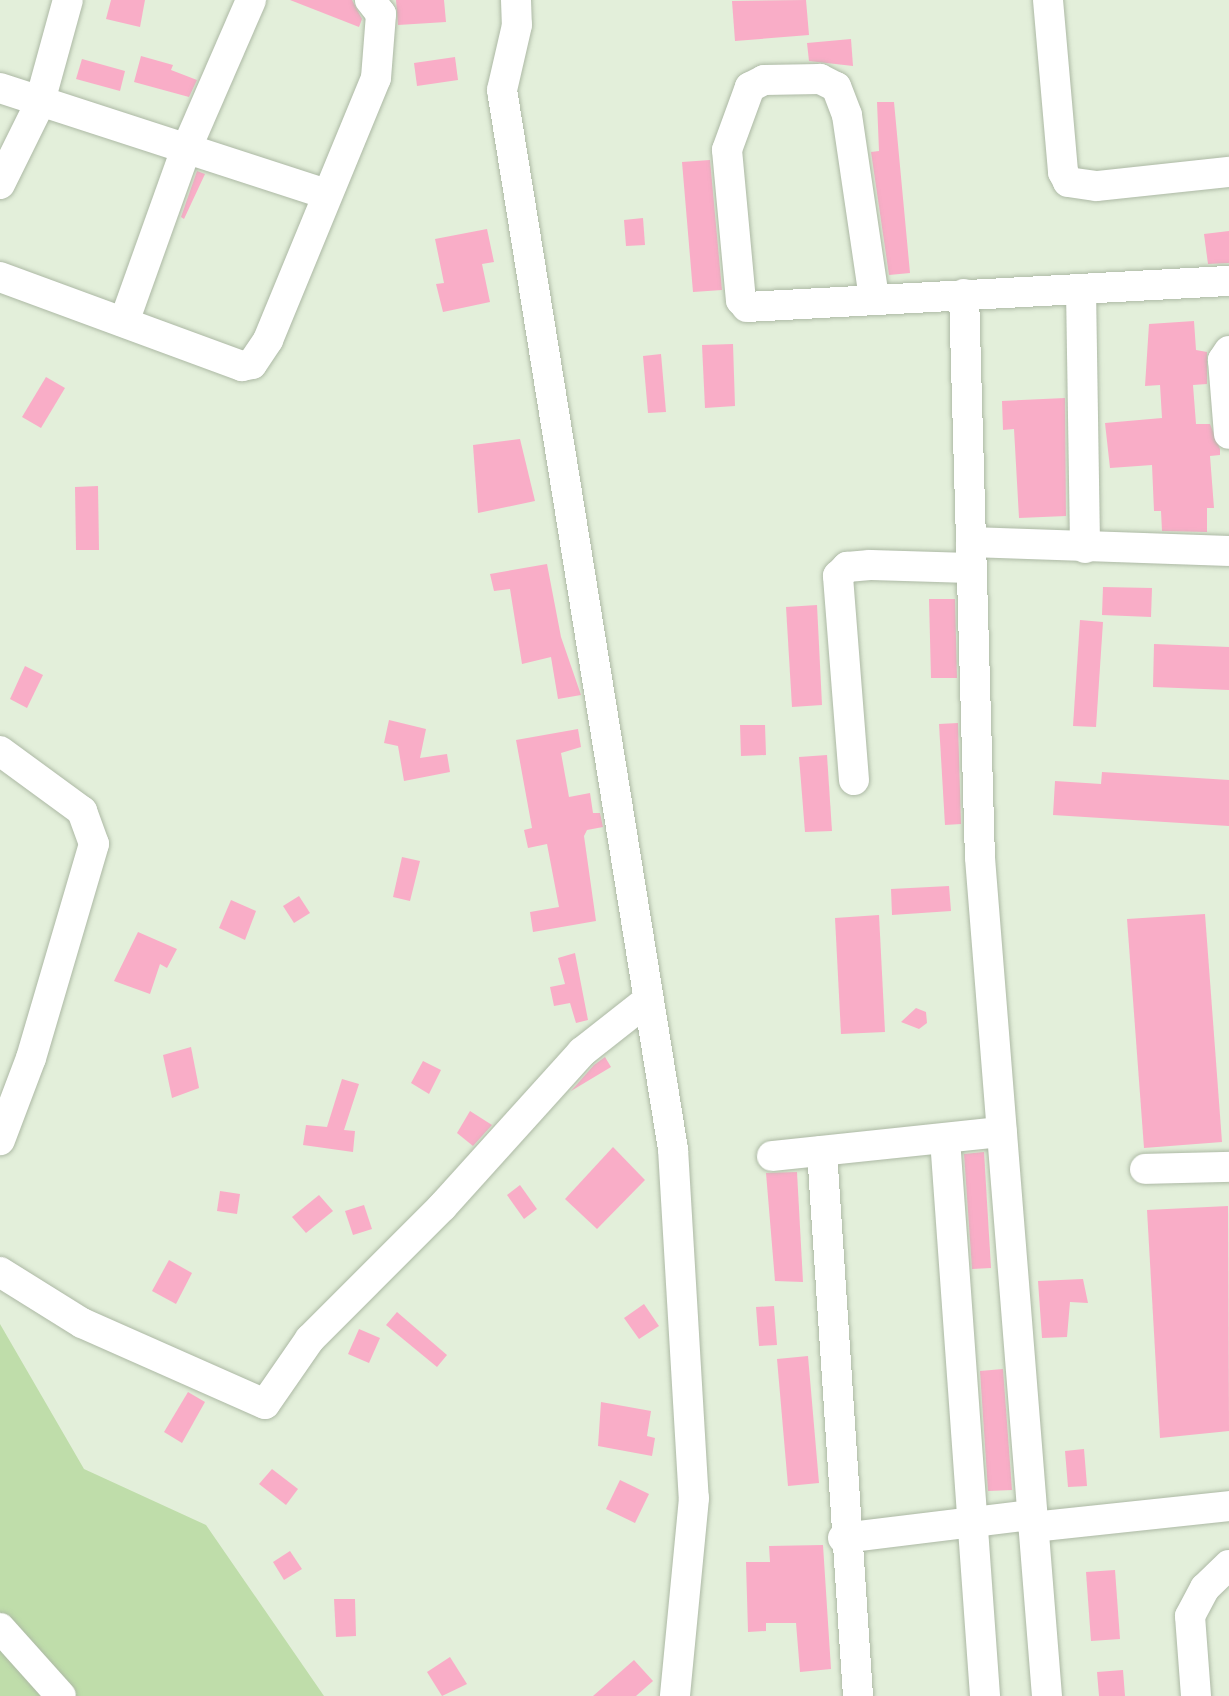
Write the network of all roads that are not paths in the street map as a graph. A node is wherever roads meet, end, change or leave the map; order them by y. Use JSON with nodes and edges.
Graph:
{"nodes":[{"id":1,"x":68,"y":0,"type":"edge"},
{"id":2,"x":251,"y":0,"type":"edge"},
{"id":3,"x":370,"y":0,"type":"edge"},
{"id":4,"x":516,"y":0,"type":"edge"},
{"id":5,"x":1048,"y":0,"type":"edge"},
{"id":6,"x":0,"y":88,"type":"edge"},
{"id":7,"x":39,"y":105,"type":"junction"},
{"id":8,"x":185,"y":152,"type":"junction"},
{"id":9,"x":1229,"y":172,"type":"edge"},
{"id":10,"x":0,"y":184,"type":"edge"},
{"id":11,"x":326,"y":194,"type":"junction"},
{"id":12,"x":0,"y":277,"type":"edge"},
{"id":13,"x":1229,"y":281,"type":"edge"},
{"id":14,"x":1081,"y":289,"type":"junction"},
{"id":15,"x":964,"y":294,"type":"junction"},
{"id":16,"x":874,"y":298,"type":"junction"},
{"id":17,"x":124,"y":322,"type":"junction"},
{"id":18,"x":1227,"y":357,"type":"edge"},
{"id":19,"x":1229,"y":434,"type":"edge"},
{"id":20,"x":1085,"y":548,"type":"junction"},
{"id":21,"x":1229,"y":551,"type":"edge"},
{"id":22,"x":971,"y":555,"type":"junction"},
{"id":23,"x":0,"y":751,"type":"edge"},
{"id":24,"x":854,"y":780,"type":"dead end"},
{"id":25,"x":648,"y":1000,"type":"junction"},
{"id":26,"x":1002,"y":1132,"type":"junction"},
{"id":27,"x":945,"y":1139,"type":"junction"},
{"id":28,"x":0,"y":1140,"type":"edge"},
{"id":29,"x":822,"y":1151,"type":"junction"},
{"id":30,"x":772,"y":1156,"type":"dead end"},
{"id":31,"x":1229,"y":1167,"type":"edge"},
{"id":32,"x":1145,"y":1169,"type":"dead end"},
{"id":33,"x":0,"y":1272,"type":"edge"},
{"id":34,"x":1229,"y":1506,"type":"edge"},
{"id":35,"x":1031,"y":1521,"type":"junction"},
{"id":36,"x":972,"y":1522,"type":"junction"},
{"id":37,"x":843,"y":1538,"type":"junction"},
{"id":38,"x":1229,"y":1565,"type":"edge"},
{"id":39,"x":0,"y":1628,"type":"edge"},
{"id":40,"x":61,"y":1696,"type":"edge"},
{"id":41,"x":675,"y":1696,"type":"edge"},
{"id":42,"x":858,"y":1696,"type":"edge"},
{"id":43,"x":985,"y":1696,"type":"edge"},
{"id":44,"x":1047,"y":1696,"type":"edge"},
{"id":45,"x":1196,"y":1696,"type":"edge"}],
"edges":[{"from":1,"to":7,"type":"street"},
{"from":2,"to":8,"type":"street"},
{"from":3,"to":11,"type":"street"},
{"from":4,"to":25,"type":"street"},
{"from":5,"to":9,"type":"street"},
{"from":6,"to":7,"type":"street"},
{"from":7,"to":8,"type":"street"},
{"from":7,"to":10,"type":"street"},
{"from":8,"to":11,"type":"street"},
{"from":8,"to":17,"type":"street"},
{"from":11,"to":17,"type":"street"},
{"from":12,"to":17,"type":"street"},
{"from":13,"to":14,"type":"street"},
{"from":14,"to":15,"type":"street"},
{"from":14,"to":20,"type":"street"},
{"from":15,"to":16,"type":"street"},
{"from":15,"to":22,"type":"street"},
{"from":16,"to":16,"type":"street"},
{"from":18,"to":19,"type":"street"},
{"from":20,"to":21,"type":"street"},
{"from":20,"to":22,"type":"street"},
{"from":22,"to":24,"type":"street"},
{"from":22,"to":26,"type":"street"},
{"from":23,"to":28,"type":"street"},
{"from":25,"to":33,"type":"street"},
{"from":25,"to":41,"type":"street"},
{"from":26,"to":27,"type":"street"},
{"from":26,"to":35,"type":"street"},
{"from":27,"to":29,"type":"street"},
{"from":27,"to":36,"type":"street"},
{"from":29,"to":30,"type":"street"},
{"from":29,"to":37,"type":"street"},
{"from":31,"to":32,"type":"street"},
{"from":34,"to":35,"type":"street"},
{"from":35,"to":36,"type":"street"},
{"from":35,"to":44,"type":"street"},
{"from":36,"to":37,"type":"street"},
{"from":36,"to":43,"type":"street"},
{"from":37,"to":42,"type":"street"},
{"from":38,"to":45,"type":"street"},
{"from":39,"to":40,"type":"street"}]}
